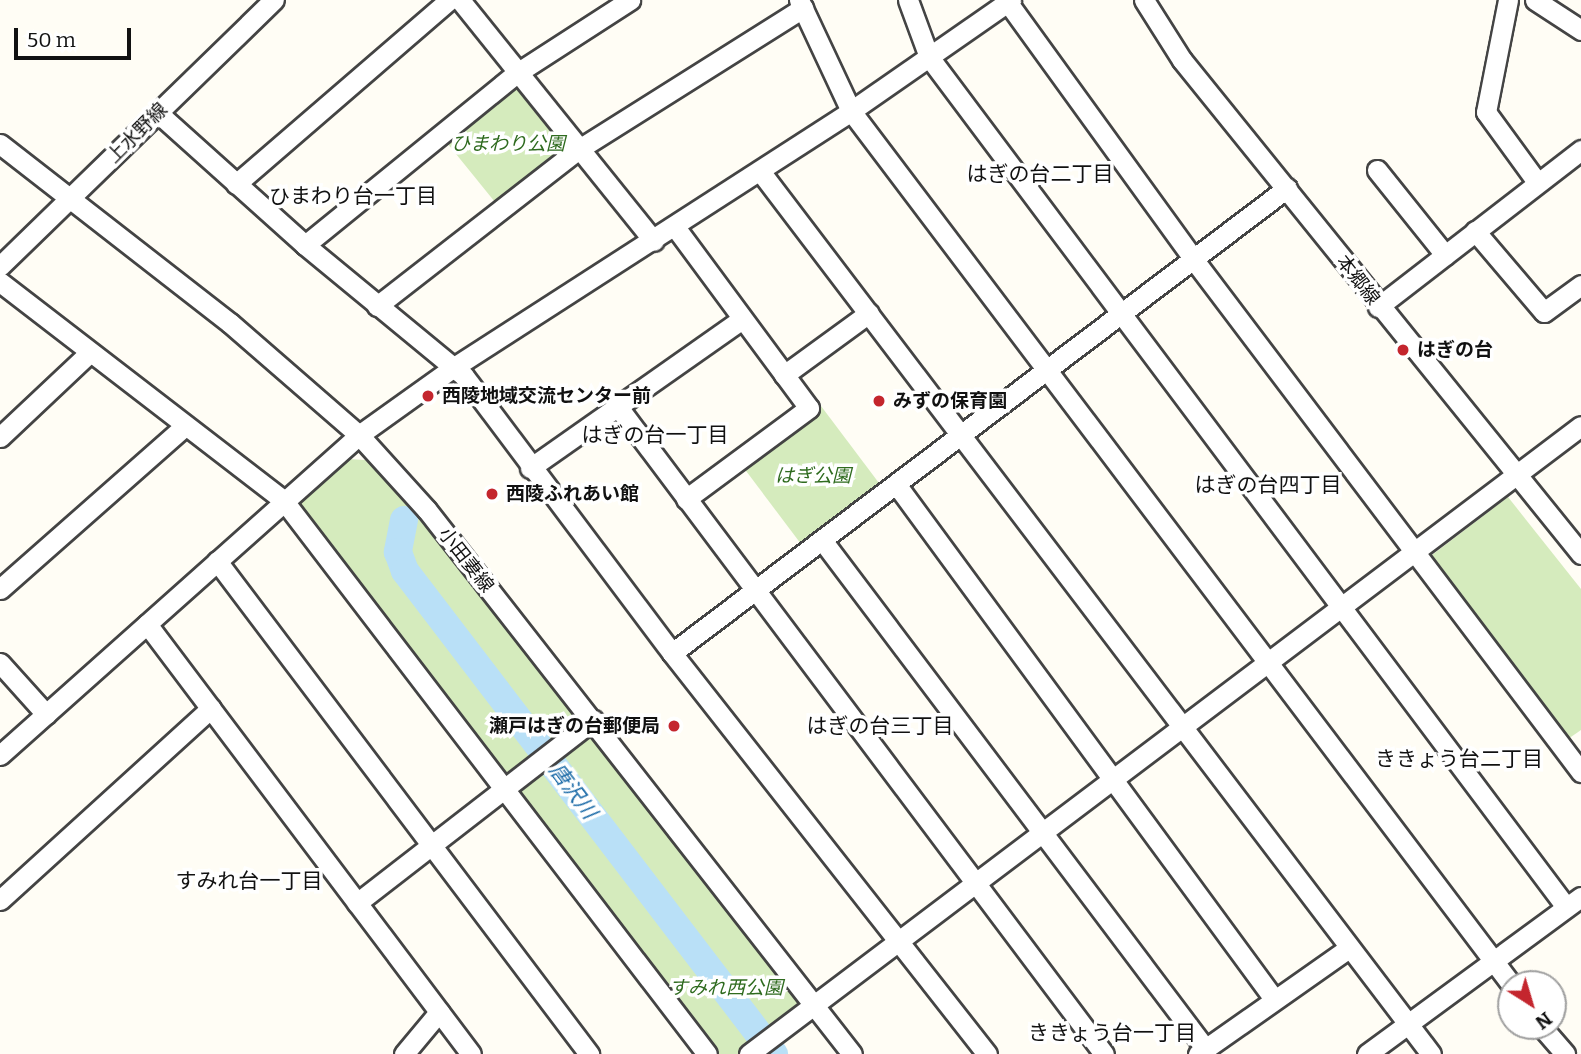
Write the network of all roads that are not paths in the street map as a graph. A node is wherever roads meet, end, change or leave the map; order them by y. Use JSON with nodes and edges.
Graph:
{"nodes":[{"id":1,"x":274,"y":0,"type":"edge"},
{"id":2,"x":449,"y":0,"type":"edge"},
{"id":3,"x":460,"y":0,"type":"edge"},
{"id":4,"x":630,"y":0,"type":"edge"},
{"id":5,"x":908,"y":0,"type":"edge"},
{"id":6,"x":1144,"y":0,"type":"edge"},
{"id":7,"x":1508,"y":0,"type":"edge"},
{"id":8,"x":1535,"y":0,"type":"edge"},
{"id":9,"x":1008,"y":1,"type":"edge"},
{"id":10,"x":801,"y":4,"type":"edge"},
{"id":11,"x":1581,"y":30,"type":"edge"},
{"id":12,"x":929,"y":57,"type":"junction"},
{"id":13,"x":517,"y":73,"type":"junction"},
{"id":14,"x":851,"y":111,"type":"junction"},
{"id":15,"x":158,"y":113,"type":"junction"},
{"id":16,"x":0,"y":144,"type":"edge"},
{"id":17,"x":579,"y":149,"type":"junction"},
{"id":18,"x":1581,"y":150,"type":"edge"},
{"id":19,"x":1377,"y":170,"type":"dead end"},
{"id":20,"x":760,"y":171,"type":"junction"},
{"id":21,"x":1537,"y":183,"type":"junction"},
{"id":22,"x":236,"y":184,"type":"junction"},
{"id":23,"x":1287,"y":188,"type":"junction"},
{"id":24,"x":69,"y":201,"type":"junction"},
{"id":25,"x":675,"y":227,"type":"junction"},
{"id":26,"x":1475,"y":232,"type":"junction"},
{"id":27,"x":654,"y":241,"type":"junction"},
{"id":28,"x":305,"y":245,"type":"junction"},
{"id":29,"x":1445,"y":255,"type":"junction"},
{"id":30,"x":1194,"y":260,"type":"junction"},
{"id":31,"x":0,"y":266,"type":"edge"},
{"id":32,"x":0,"y":282,"type":"edge"},
{"id":33,"x":1581,"y":285,"type":"edge"},
{"id":34,"x":377,"y":306,"type":"junction"},
{"id":35,"x":1378,"y":307,"type":"junction"},
{"id":36,"x":869,"y":313,"type":"junction"},
{"id":37,"x":1121,"y":315,"type":"junction"},
{"id":38,"x":742,"y":319,"type":"junction"},
{"id":39,"x":89,"y":353,"type":"junction"},
{"id":40,"x":454,"y":367,"type":"junction"},
{"id":41,"x":1045,"y":373,"type":"junction"},
{"id":42,"x":784,"y":376,"type":"junction"},
{"id":43,"x":618,"y":407,"type":"junction"},
{"id":44,"x":185,"y":426,"type":"junction"},
{"id":45,"x":1581,"y":426,"type":"edge"},
{"id":46,"x":359,"y":435,"type":"junction"},
{"id":47,"x":962,"y":435,"type":"junction"},
{"id":48,"x":0,"y":437,"type":"edge"},
{"id":49,"x":530,"y":468,"type":"junction"},
{"id":50,"x":1517,"y":474,"type":"junction"},
{"id":51,"x":897,"y":484,"type":"junction"},
{"id":52,"x":686,"y":499,"type":"junction"},
{"id":53,"x":284,"y":501,"type":"junction"},
{"id":54,"x":822,"y":540,"type":"junction"},
{"id":55,"x":1417,"y":551,"type":"junction"},
{"id":56,"x":1581,"y":554,"type":"edge"},
{"id":57,"x":217,"y":561,"type":"junction"},
{"id":58,"x":0,"y":589,"type":"edge"},
{"id":59,"x":753,"y":592,"type":"junction"},
{"id":60,"x":1342,"y":607,"type":"junction"},
{"id":61,"x":147,"y":624,"type":"junction"},
{"id":62,"x":672,"y":653,"type":"junction"},
{"id":63,"x":0,"y":663,"type":"edge"},
{"id":64,"x":1268,"y":667,"type":"junction"},
{"id":65,"x":211,"y":708,"type":"junction"},
{"id":66,"x":46,"y":714,"type":"junction"},
{"id":67,"x":593,"y":720,"type":"junction"},
{"id":68,"x":1184,"y":730,"type":"junction"},
{"id":69,"x":0,"y":755,"type":"edge"},
{"id":70,"x":1581,"y":772,"type":"edge"},
{"id":71,"x":1114,"y":783,"type":"junction"},
{"id":72,"x":505,"y":787,"type":"junction"},
{"id":73,"x":1044,"y":833,"type":"junction"},
{"id":74,"x":431,"y":844,"type":"junction"},
{"id":75,"x":976,"y":885,"type":"junction"},
{"id":76,"x":0,"y":900,"type":"edge"},
{"id":77,"x":1574,"y":902,"type":"edge"},
{"id":78,"x":357,"y":903,"type":"junction"},
{"id":79,"x":901,"y":942,"type":"junction"},
{"id":80,"x":1349,"y":948,"type":"junction"},
{"id":81,"x":1494,"y":961,"type":"junction"},
{"id":82,"x":1501,"y":970,"type":"edge"},
{"id":83,"x":1274,"y":999,"type":"junction"},
{"id":84,"x":814,"y":1005,"type":"junction"},
{"id":85,"x":439,"y":1012,"type":"junction"},
{"id":86,"x":1408,"y":1023,"type":"junction"},
{"id":87,"x":1553,"y":1040,"type":"edge"},
{"id":88,"x":1202,"y":1051,"type":"edge"},
{"id":89,"x":751,"y":1053,"type":"edge"},
{"id":90,"x":404,"y":1054,"type":"edge"},
{"id":91,"x":471,"y":1054,"type":"edge"},
{"id":92,"x":589,"y":1054,"type":"edge"},
{"id":93,"x":708,"y":1054,"type":"edge"},
{"id":94,"x":852,"y":1054,"type":"edge"},
{"id":95,"x":987,"y":1054,"type":"edge"},
{"id":96,"x":1104,"y":1054,"type":"edge"},
{"id":97,"x":1367,"y":1054,"type":"edge"},
{"id":98,"x":1431,"y":1054,"type":"edge"},
{"id":99,"x":1565,"y":1054,"type":"edge"}],
"edges":[{"from":1,"to":15,"type":"street","name":"上水野線"},
{"from":2,"to":22,"type":"street"},
{"from":3,"to":13,"type":"street"},
{"from":4,"to":13,"type":"street"},
{"from":5,"to":12,"type":"street"},
{"from":6,"to":23,"type":"street","name":"本郷線"},
{"from":7,"to":21,"type":"street"},
{"from":8,"to":11,"type":"street"},
{"from":9,"to":12,"type":"street"},
{"from":9,"to":30,"type":"street"},
{"from":10,"to":14,"type":"street"},
{"from":10,"to":17,"type":"street"},
{"from":12,"to":14,"type":"street"},
{"from":12,"to":37,"type":"street"},
{"from":13,"to":17,"type":"street"},
{"from":13,"to":28,"type":"street"},
{"from":14,"to":20,"type":"street"},
{"from":14,"to":41,"type":"street"},
{"from":15,"to":22,"type":"street"},
{"from":15,"to":24,"type":"street","name":"上水野線"},
{"from":16,"to":24,"type":"street","name":"小田妻線"},
{"from":17,"to":27,"type":"street"},
{"from":17,"to":34,"type":"street"},
{"from":18,"to":21,"type":"street"},
{"from":19,"to":29,"type":"street"},
{"from":20,"to":25,"type":"street"},
{"from":20,"to":36,"type":"street"},
{"from":21,"to":26,"type":"street"},
{"from":22,"to":28,"type":"street"},
{"from":23,"to":30,"type":"street"},
{"from":23,"to":35,"type":"street","name":"本郷線"},
{"from":24,"to":31,"type":"street","name":"上水野線"},
{"from":24,"to":46,"type":"street","name":"小田妻線"},
{"from":25,"to":27,"type":"street"},
{"from":25,"to":38,"type":"street"},
{"from":26,"to":29,"type":"street"},
{"from":26,"to":33,"type":"street"},
{"from":27,"to":40,"type":"street"},
{"from":28,"to":34,"type":"street"},
{"from":29,"to":35,"type":"street"},
{"from":30,"to":37,"type":"street"},
{"from":30,"to":55,"type":"street"},
{"from":32,"to":39,"type":"street"},
{"from":34,"to":40,"type":"street"},
{"from":35,"to":50,"type":"street","name":"本郷線"},
{"from":36,"to":42,"type":"street"},
{"from":36,"to":47,"type":"street"},
{"from":37,"to":41,"type":"street"},
{"from":37,"to":60,"type":"street"},
{"from":38,"to":42,"type":"street"},
{"from":38,"to":43,"type":"street"},
{"from":39,"to":44,"type":"street"},
{"from":39,"to":48,"type":"street"},
{"from":40,"to":46,"type":"street"},
{"from":40,"to":49,"type":"street"},
{"from":41,"to":47,"type":"street"},
{"from":41,"to":64,"type":"street"},
{"from":42,"to":52,"type":"street"},
{"from":43,"to":49,"type":"street"},
{"from":43,"to":52,"type":"street"},
{"from":44,"to":53,"type":"street"},
{"from":44,"to":58,"type":"street"},
{"from":45,"to":50,"type":"street"},
{"from":46,"to":53,"type":"street"},
{"from":46,"to":67,"type":"street","name":"小田妻線"},
{"from":47,"to":51,"type":"street"},
{"from":47,"to":68,"type":"street"},
{"from":49,"to":62,"type":"street"},
{"from":50,"to":55,"type":"street"},
{"from":50,"to":56,"type":"street","name":"本郷線"},
{"from":51,"to":54,"type":"street"},
{"from":51,"to":71,"type":"street"},
{"from":52,"to":59,"type":"street"},
{"from":53,"to":57,"type":"street"},
{"from":53,"to":72,"type":"street"},
{"from":54,"to":59,"type":"street"},
{"from":54,"to":73,"type":"street"},
{"from":55,"to":60,"type":"street"},
{"from":55,"to":70,"type":"street"},
{"from":57,"to":61,"type":"street"},
{"from":57,"to":74,"type":"street"},
{"from":59,"to":62,"type":"street"},
{"from":59,"to":75,"type":"street"},
{"from":60,"to":64,"type":"street"},
{"from":60,"to":77,"type":"street"},
{"from":61,"to":65,"type":"street"},
{"from":61,"to":66,"type":"street"},
{"from":62,"to":79,"type":"street"},
{"from":63,"to":66,"type":"street"},
{"from":64,"to":68,"type":"street"},
{"from":64,"to":81,"type":"street"},
{"from":65,"to":76,"type":"street"},
{"from":65,"to":78,"type":"street"},
{"from":66,"to":69,"type":"street"},
{"from":67,"to":72,"type":"street"},
{"from":67,"to":84,"type":"street","name":"小田妻線"},
{"from":68,"to":71,"type":"street"},
{"from":68,"to":80,"type":"street"},
{"from":71,"to":73,"type":"street"},
{"from":71,"to":83,"type":"street"},
{"from":72,"to":74,"type":"street"},
{"from":72,"to":93,"type":"street"},
{"from":73,"to":75,"type":"street"},
{"from":73,"to":88,"type":"street"},
{"from":74,"to":78,"type":"street"},
{"from":74,"to":92,"type":"street"},
{"from":75,"to":79,"type":"street"},
{"from":75,"to":96,"type":"street"},
{"from":77,"to":81,"type":"street"},
{"from":78,"to":85,"type":"street"},
{"from":79,"to":84,"type":"street"},
{"from":79,"to":95,"type":"street"},
{"from":80,"to":83,"type":"street"},
{"from":80,"to":86,"type":"street"},
{"from":81,"to":82,"type":"street"},
{"from":81,"to":86,"type":"street"},
{"from":83,"to":88,"type":"street"},
{"from":84,"to":89,"type":"street"},
{"from":84,"to":94,"type":"street","name":"小田妻線"},
{"from":85,"to":90,"type":"street"},
{"from":85,"to":91,"type":"street"},
{"from":86,"to":97,"type":"street"},
{"from":86,"to":98,"type":"street"},
{"from":87,"to":99,"type":"street"}]}
